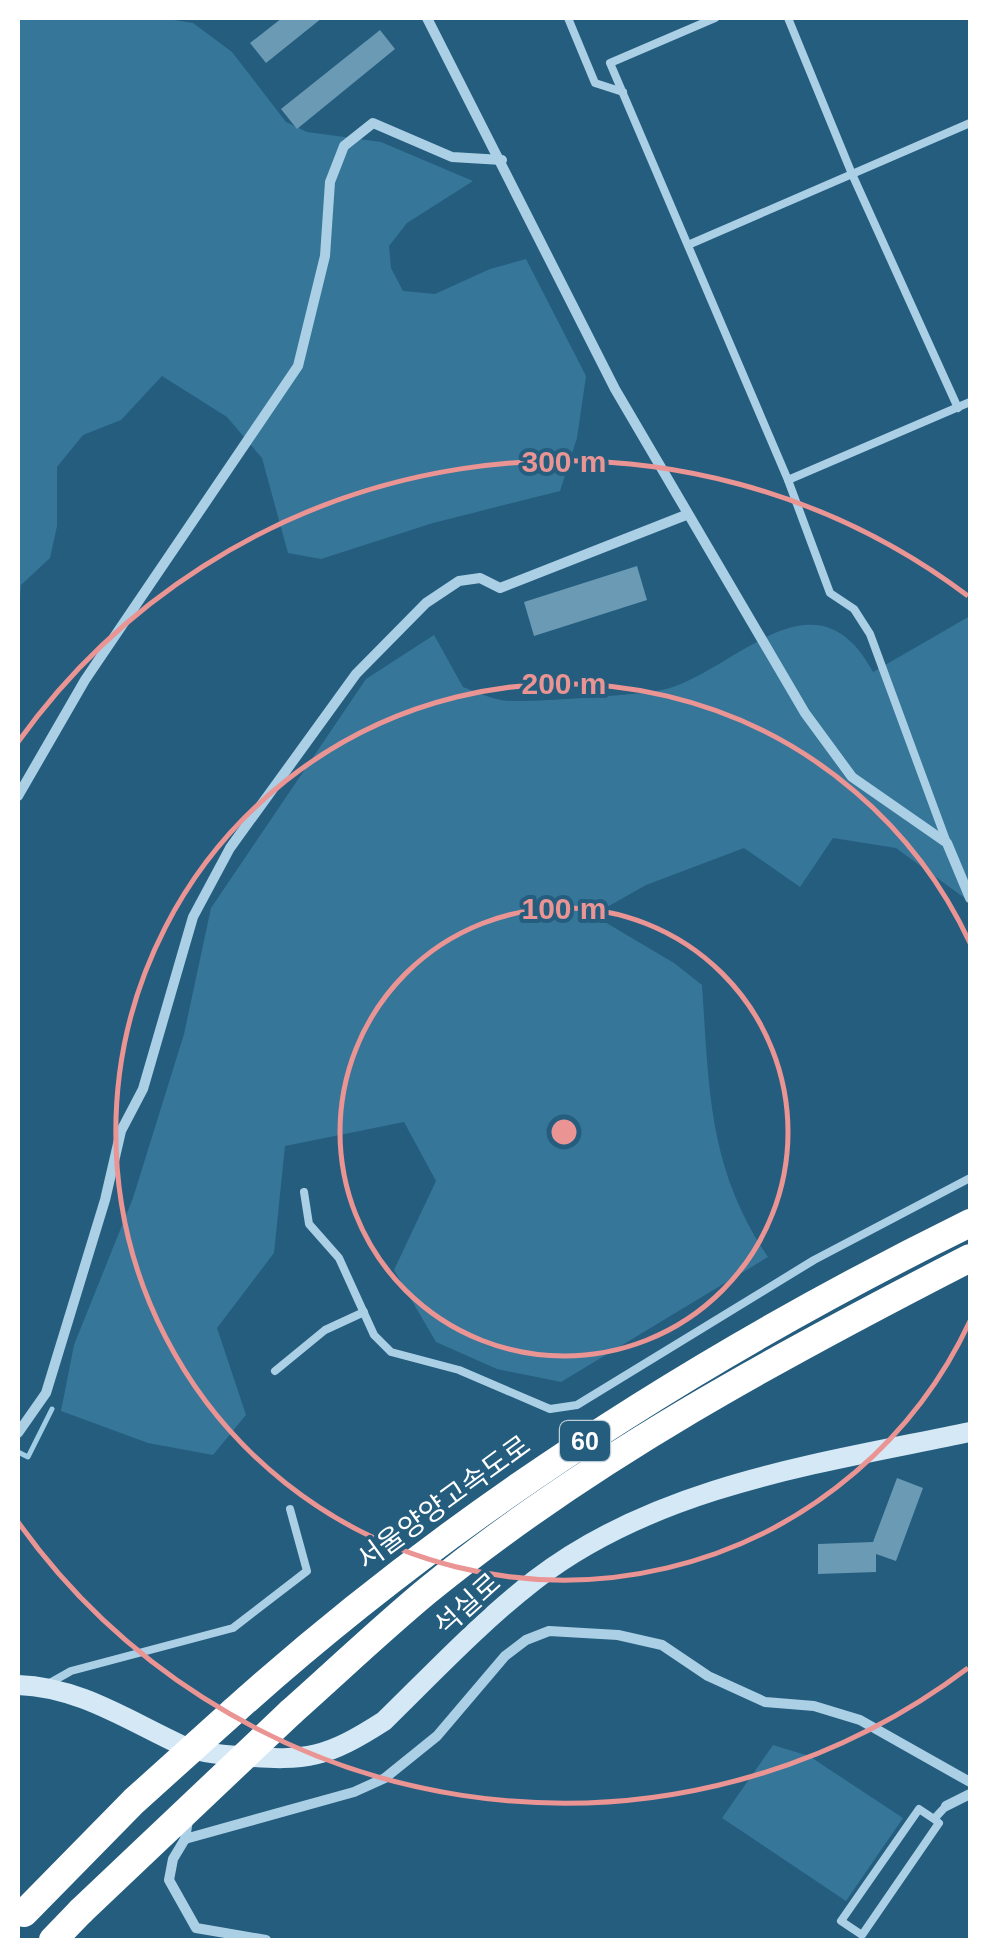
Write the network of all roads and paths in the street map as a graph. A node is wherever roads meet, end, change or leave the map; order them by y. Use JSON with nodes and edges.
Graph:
{"nodes":[{"id":1,"x":428,"y":18,"type":"edge"},
{"id":2,"x":568,"y":18,"type":"edge"},
{"id":3,"x":715,"y":18,"type":"edge"},
{"id":4,"x":788,"y":18,"type":"edge"},
{"id":5,"x":623,"y":92,"type":"junction"},
{"id":6,"x":970,"y":124,"type":"edge"},
{"id":7,"x":502,"y":160,"type":"junction"},
{"id":8,"x":852,"y":174,"type":"junction"},
{"id":9,"x":688,"y":245,"type":"junction"},
{"id":10,"x":970,"y":402,"type":"edge"},
{"id":11,"x":958,"y":408,"type":"junction"},
{"id":12,"x":788,"y":480,"type":"junction"},
{"id":13,"x":686,"y":515,"type":"junction"},
{"id":14,"x":18,"y":796,"type":"edge"},
{"id":15,"x":947,"y":843,"type":"junction"},
{"id":16,"x":970,"y":898,"type":"edge"},
{"id":17,"x":970,"y":1178,"type":"edge"},
{"id":18,"x":304,"y":1192,"type":"dead end"},
{"id":19,"x":970,"y":1223,"type":"edge"},
{"id":20,"x":970,"y":1258,"type":"edge"},
{"id":21,"x":364,"y":1312,"type":"junction"},
{"id":22,"x":275,"y":1371,"type":"dead end"},
{"id":23,"x":970,"y":1432,"type":"edge"},
{"id":24,"x":18,"y":1433,"type":"edge"},
{"id":25,"x":290,"y":1509,"type":"dead end"},
{"id":26,"x":18,"y":1685,"type":"edge"},
{"id":27,"x":44,"y":1686,"type":"junction"},
{"id":28,"x":218,"y":1754,"type":"junction"},
{"id":29,"x":970,"y":1782,"type":"edge"},
{"id":30,"x":970,"y":1794,"type":"edge"},
{"id":31,"x":946,"y":1806,"type":"joint"},
{"id":32,"x":934,"y":1819,"type":"junction"},
{"id":33,"x":185,"y":1840,"type":"junction"},
{"id":34,"x":20,"y":1917,"type":"edge"},
{"id":35,"x":53,"y":1940,"type":"edge"},
{"id":36,"x":266,"y":1940,"type":"edge"}],
"edges":[{"from":1,"to":7,"type":"street"},
{"from":2,"to":5,"type":"lane"},
{"from":3,"to":5,"type":"lane"},
{"from":4,"to":8,"type":"lane"},
{"from":5,"to":9,"type":"lane"},
{"from":6,"to":8,"type":"lane"},
{"from":7,"to":13,"type":"street"},
{"from":7,"to":14,"type":"street"},
{"from":8,"to":9,"type":"lane"},
{"from":8,"to":11,"type":"lane"},
{"from":9,"to":12,"type":"lane"},
{"from":10,"to":11,"type":"lane"},
{"from":11,"to":12,"type":"lane"},
{"from":12,"to":15,"type":"lane"},
{"from":13,"to":15,"type":"street"},
{"from":13,"to":24,"type":"street"},
{"from":15,"to":16,"type":"street"},
{"from":17,"to":21,"type":"lane"},
{"from":18,"to":21,"type":"lane"},
{"from":19,"to":34,"type":"highway","name":"서울양양고속도로","number":"60","bridge":true},
{"from":20,"to":35,"type":"highway","number":"60","bridge":true},
{"from":21,"to":22,"type":"lane"},
{"from":23,"to":28,"type":"main road","name":"석실로"},
{"from":25,"to":27,"type":"lane"},
{"from":26,"to":27,"type":"main road","name":"석실로"},
{"from":27,"to":28,"type":"main road","name":"석실로"},
{"from":28,"to":33,"type":"street"},
{"from":29,"to":33,"type":"street"},
{"from":30,"to":31,"type":"street"},
{"from":31,"to":32,"type":"lane"},
{"from":32,"to":32,"type":"lane"},
{"from":33,"to":36,"type":"street"}]}
